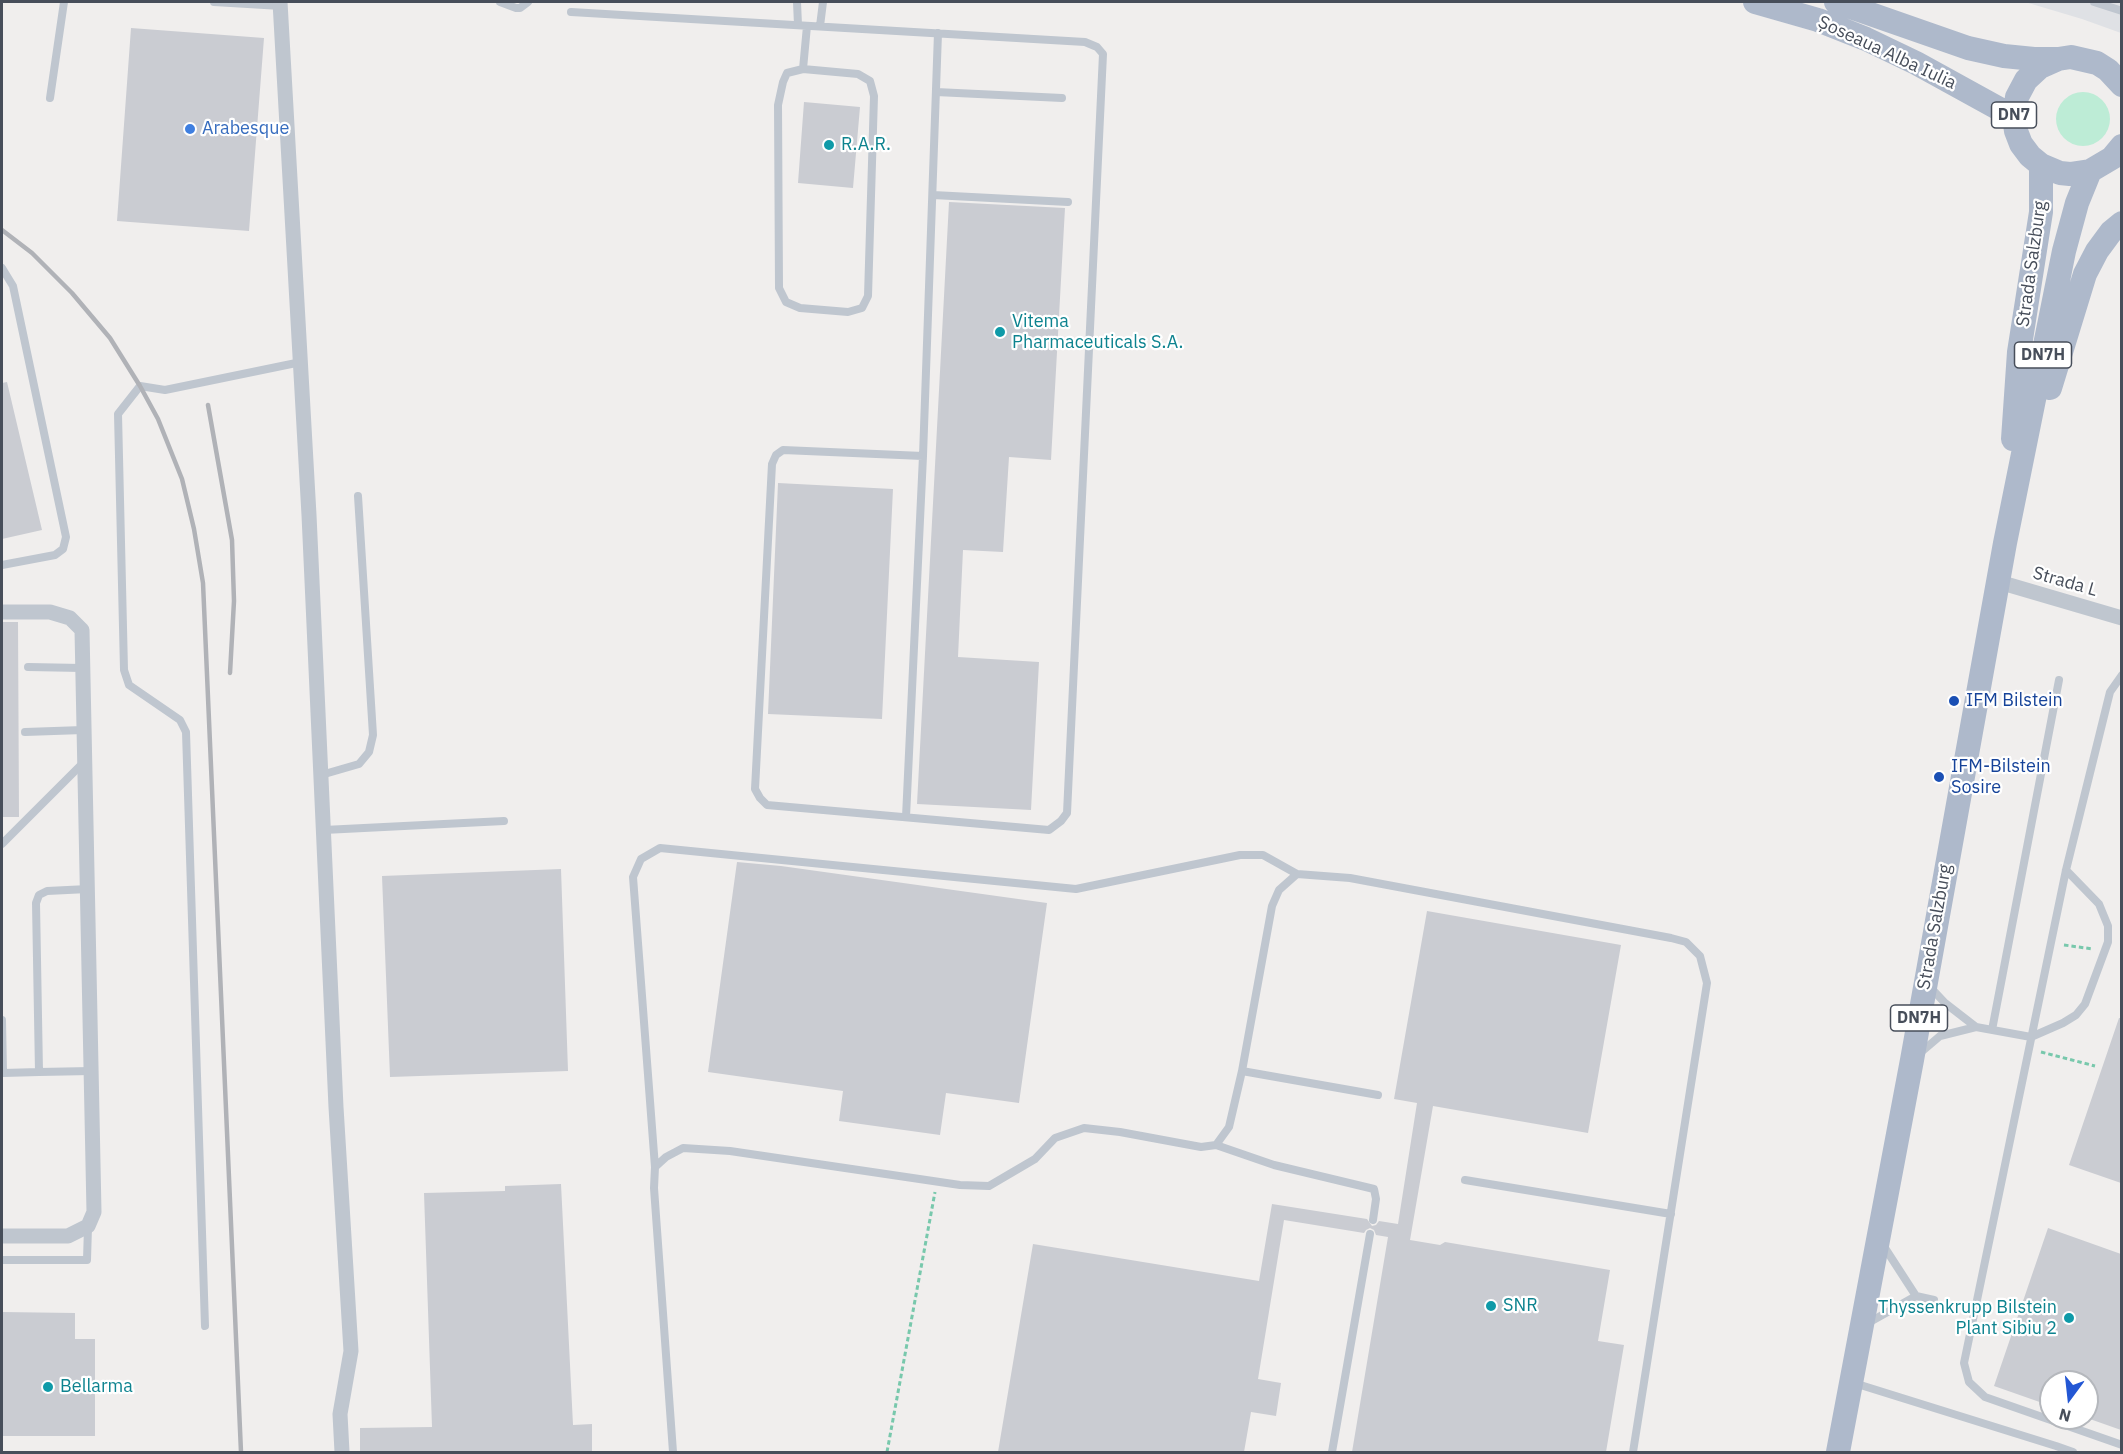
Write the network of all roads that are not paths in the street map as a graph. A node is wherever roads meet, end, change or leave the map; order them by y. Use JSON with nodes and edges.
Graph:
{"nodes":[{"id":1,"x":64,"y":2,"type":"edge"},
{"id":2,"x":214,"y":2,"type":"edge"},
{"id":3,"x":500,"y":2,"type":"edge"},
{"id":4,"x":528,"y":2,"type":"edge"},
{"id":5,"x":797,"y":2,"type":"edge"},
{"id":6,"x":823,"y":2,"type":"edge"},
{"id":7,"x":1755,"y":2,"type":"edge"},
{"id":8,"x":1836,"y":2,"type":"edge"},
{"id":9,"x":2094,"y":2,"type":"edge"},
{"id":10,"x":243,"y":3,"type":"edge"},
{"id":11,"x":280,"y":4,"type":"edge"},
{"id":12,"x":2121,"y":11,"type":"edge"},
{"id":13,"x":571,"y":12,"type":"dead end"},
{"id":14,"x":798,"y":25,"type":"junction"},
{"id":15,"x":807,"y":26,"type":"junction"},
{"id":16,"x":820,"y":26,"type":"junction"},
{"id":17,"x":938,"y":33,"type":"junction"},
{"id":18,"x":2058,"y":59,"type":"junction"},
{"id":19,"x":803,"y":69,"type":"junction"},
{"id":20,"x":2121,"y":86,"type":"edge"},
{"id":21,"x":936,"y":92,"type":"junction"},
{"id":22,"x":50,"y":98,"type":"dead end"},
{"id":23,"x":1062,"y":98,"type":"dead end"},
{"id":24,"x":2014,"y":117,"type":"junction"},
{"id":25,"x":2118,"y":154,"type":"edge"},
{"id":26,"x":2041,"y":165,"type":"junction"},
{"id":27,"x":2090,"y":171,"type":"junction"},
{"id":28,"x":933,"y":195,"type":"junction"},
{"id":29,"x":1068,"y":202,"type":"dead end"},
{"id":30,"x":2121,"y":223,"type":"edge"},
{"id":31,"x":2,"y":268,"type":"edge"},
{"id":32,"x":301,"y":362,"type":"junction"},
{"id":33,"x":923,"y":456,"type":"junction"},
{"id":34,"x":358,"y":496,"type":"dead end"},
{"id":35,"x":2005,"y":543,"type":"junction"},
{"id":36,"x":2,"y":565,"type":"edge"},
{"id":37,"x":1999,"y":582,"type":"junction"},
{"id":38,"x":2,"y":612,"type":"edge"},
{"id":39,"x":2121,"y":618,"type":"edge"},
{"id":40,"x":28,"y":667,"type":"dead end"},
{"id":41,"x":82,"y":668,"type":"junction"},
{"id":42,"x":2121,"y":675,"type":"edge"},
{"id":43,"x":2059,"y":680,"type":"dead end"},
{"id":44,"x":83,"y":730,"type":"junction"},
{"id":45,"x":25,"y":732,"type":"dead end"},
{"id":46,"x":84,"y":762,"type":"junction"},
{"id":47,"x":321,"y":776,"type":"junction"},
{"id":48,"x":906,"y":817,"type":"junction"},
{"id":49,"x":504,"y":821,"type":"dead end"},
{"id":50,"x":324,"y":830,"type":"junction"},
{"id":51,"x":2,"y":844,"type":"edge"},
{"id":52,"x":2066,"y":870,"type":"junction"},
{"id":53,"x":1297,"y":874,"type":"junction"},
{"id":54,"x":88,"y":889,"type":"junction"},
{"id":55,"x":1925,"y":981,"type":"junction"},
{"id":56,"x":2,"y":1020,"type":"edge"},
{"id":57,"x":1976,"y":1027,"type":"junction"},
{"id":58,"x":1992,"y":1030,"type":"junction"},
{"id":59,"x":2031,"y":1037,"type":"junction"},
{"id":60,"x":1912,"y":1059,"type":"junction"},
{"id":61,"x":91,"y":1071,"type":"junction"},
{"id":62,"x":1242,"y":1071,"type":"junction"},
{"id":63,"x":39,"y":1072,"type":"junction"},
{"id":64,"x":2,"y":1073,"type":"edge"},
{"id":65,"x":1378,"y":1095,"type":"dead end"},
{"id":66,"x":1216,"y":1146,"type":"junction"},
{"id":67,"x":655,"y":1167,"type":"junction"},
{"id":68,"x":1465,"y":1180,"type":"dead end"},
{"id":69,"x":1671,"y":1214,"type":"junction"},
{"id":70,"x":1372,"y":1220,"type":"dead end"},
{"id":71,"x":88,"y":1226,"type":"junction"},
{"id":72,"x":1370,"y":1234,"type":"dead end"},
{"id":73,"x":2,"y":1236,"type":"edge"},
{"id":74,"x":1878,"y":1237,"type":"junction"},
{"id":75,"x":2,"y":1260,"type":"edge"},
{"id":76,"x":1916,"y":1296,"type":"junction"},
{"id":77,"x":1934,"y":1300,"type":"dead end"},
{"id":78,"x":205,"y":1326,"type":"dead end"},
{"id":79,"x":1861,"y":1327,"type":"junction"},
{"id":80,"x":1851,"y":1382,"type":"junction"},
{"id":81,"x":2121,"y":1445,"type":"edge"},
{"id":82,"x":342,"y":1452,"type":"edge"},
{"id":83,"x":674,"y":1452,"type":"edge"},
{"id":84,"x":1332,"y":1452,"type":"edge"},
{"id":85,"x":1633,"y":1452,"type":"edge"},
{"id":86,"x":1838,"y":1452,"type":"edge"},
{"id":87,"x":2073,"y":1452,"type":"edge"}],
"edges":[{"from":1,"to":22,"type":"lane"},
{"from":2,"to":10,"type":"lane"},
{"from":3,"to":4,"type":"lane"},
{"from":5,"to":14,"type":"lane"},
{"from":6,"to":16,"type":"lane"},
{"from":7,"to":24,"type":"main road","name":"Șoseaua Alba Iulia","number":"DN7"},
{"from":8,"to":18,"type":"main road","name":"Șoseaua Alba Iulia"},
{"from":9,"to":12,"type":"lane"},
{"from":10,"to":11,"type":"lane"},
{"from":11,"to":32,"type":"street"},
{"from":13,"to":14,"type":"lane"},
{"from":14,"to":15,"type":"lane"},
{"from":15,"to":16,"type":"lane"},
{"from":15,"to":19,"type":"lane"},
{"from":16,"to":17,"type":"lane"},
{"from":17,"to":21,"type":"lane"},
{"from":17,"to":48,"type":"lane"},
{"from":18,"to":20,"type":"main road","name":"Șoseaua Alba Iulia"},
{"from":18,"to":24,"type":"main road","number":"DN7"},
{"from":19,"to":19,"type":"lane"},
{"from":21,"to":23,"type":"lane"},
{"from":21,"to":28,"type":"lane"},
{"from":24,"to":26,"type":"main road","number":"DN7"},
{"from":25,"to":27,"type":"main road","number":"DN7"},
{"from":26,"to":27,"type":"main road","number":"DN7"},
{"from":26,"to":35,"type":"main road","name":"Strada Salzburg","number":"DN7H"},
{"from":27,"to":35,"type":"main road","name":"Strada Salzburg","number":"DN7H"},
{"from":28,"to":29,"type":"lane"},
{"from":28,"to":33,"type":"lane"},
{"from":30,"to":35,"type":"main road","number":"DN7H"},
{"from":31,"to":36,"type":"lane"},
{"from":32,"to":47,"type":"street"},
{"from":32,"to":78,"type":"lane"},
{"from":33,"to":48,"type":"lane"},
{"from":33,"to":48,"type":"lane"},
{"from":34,"to":47,"type":"lane"},
{"from":35,"to":37,"type":"main road","name":"Strada Salzburg","number":"DN7H"},
{"from":37,"to":39,"type":"street","name":"Strada L"},
{"from":37,"to":55,"type":"main road","name":"Strada Salzburg","number":"DN7H"},
{"from":38,"to":41,"type":"street"},
{"from":40,"to":41,"type":"lane"},
{"from":41,"to":44,"type":"street"},
{"from":42,"to":52,"type":"lane"},
{"from":43,"to":58,"type":"lane"},
{"from":44,"to":45,"type":"lane"},
{"from":44,"to":46,"type":"street"},
{"from":46,"to":51,"type":"lane"},
{"from":46,"to":54,"type":"street"},
{"from":47,"to":50,"type":"street"},
{"from":49,"to":50,"type":"lane"},
{"from":50,"to":82,"type":"street"},
{"from":52,"to":59,"type":"lane"},
{"from":52,"to":59,"type":"lane"},
{"from":53,"to":62,"type":"lane"},
{"from":53,"to":67,"type":"lane"},
{"from":53,"to":69,"type":"lane"},
{"from":54,"to":61,"type":"street"},
{"from":54,"to":63,"type":"lane"},
{"from":55,"to":57,"type":"lane"},
{"from":55,"to":60,"type":"main road","name":"Strada Salzburg","number":"DN7H"},
{"from":56,"to":64,"type":"lane"},
{"from":57,"to":58,"type":"lane"},
{"from":57,"to":60,"type":"lane"},
{"from":58,"to":59,"type":"lane"},
{"from":59,"to":81,"type":"lane"},
{"from":60,"to":74,"type":"main road","name":"Strada Salzburg","number":"DN7H"},
{"from":61,"to":63,"type":"lane"},
{"from":61,"to":71,"type":"street"},
{"from":62,"to":65,"type":"lane"},
{"from":62,"to":66,"type":"lane"},
{"from":63,"to":64,"type":"lane"},
{"from":66,"to":67,"type":"lane"},
{"from":66,"to":70,"type":"lane"},
{"from":67,"to":83,"type":"lane"},
{"from":68,"to":69,"type":"lane"},
{"from":69,"to":85,"type":"lane"},
{"from":71,"to":73,"type":"street"},
{"from":71,"to":75,"type":"lane"},
{"from":72,"to":84,"type":"lane"},
{"from":74,"to":76,"type":"lane"},
{"from":74,"to":79,"type":"main road","name":"Strada Salzburg","number":"DN7H"},
{"from":76,"to":77,"type":"lane"},
{"from":76,"to":79,"type":"lane"},
{"from":79,"to":80,"type":"main road","name":"Strada Salzburg","number":"DN7H"},
{"from":80,"to":86,"type":"main road","name":"Strada Salzburg","number":"DN7H"},
{"from":80,"to":87,"type":"lane"}]}
